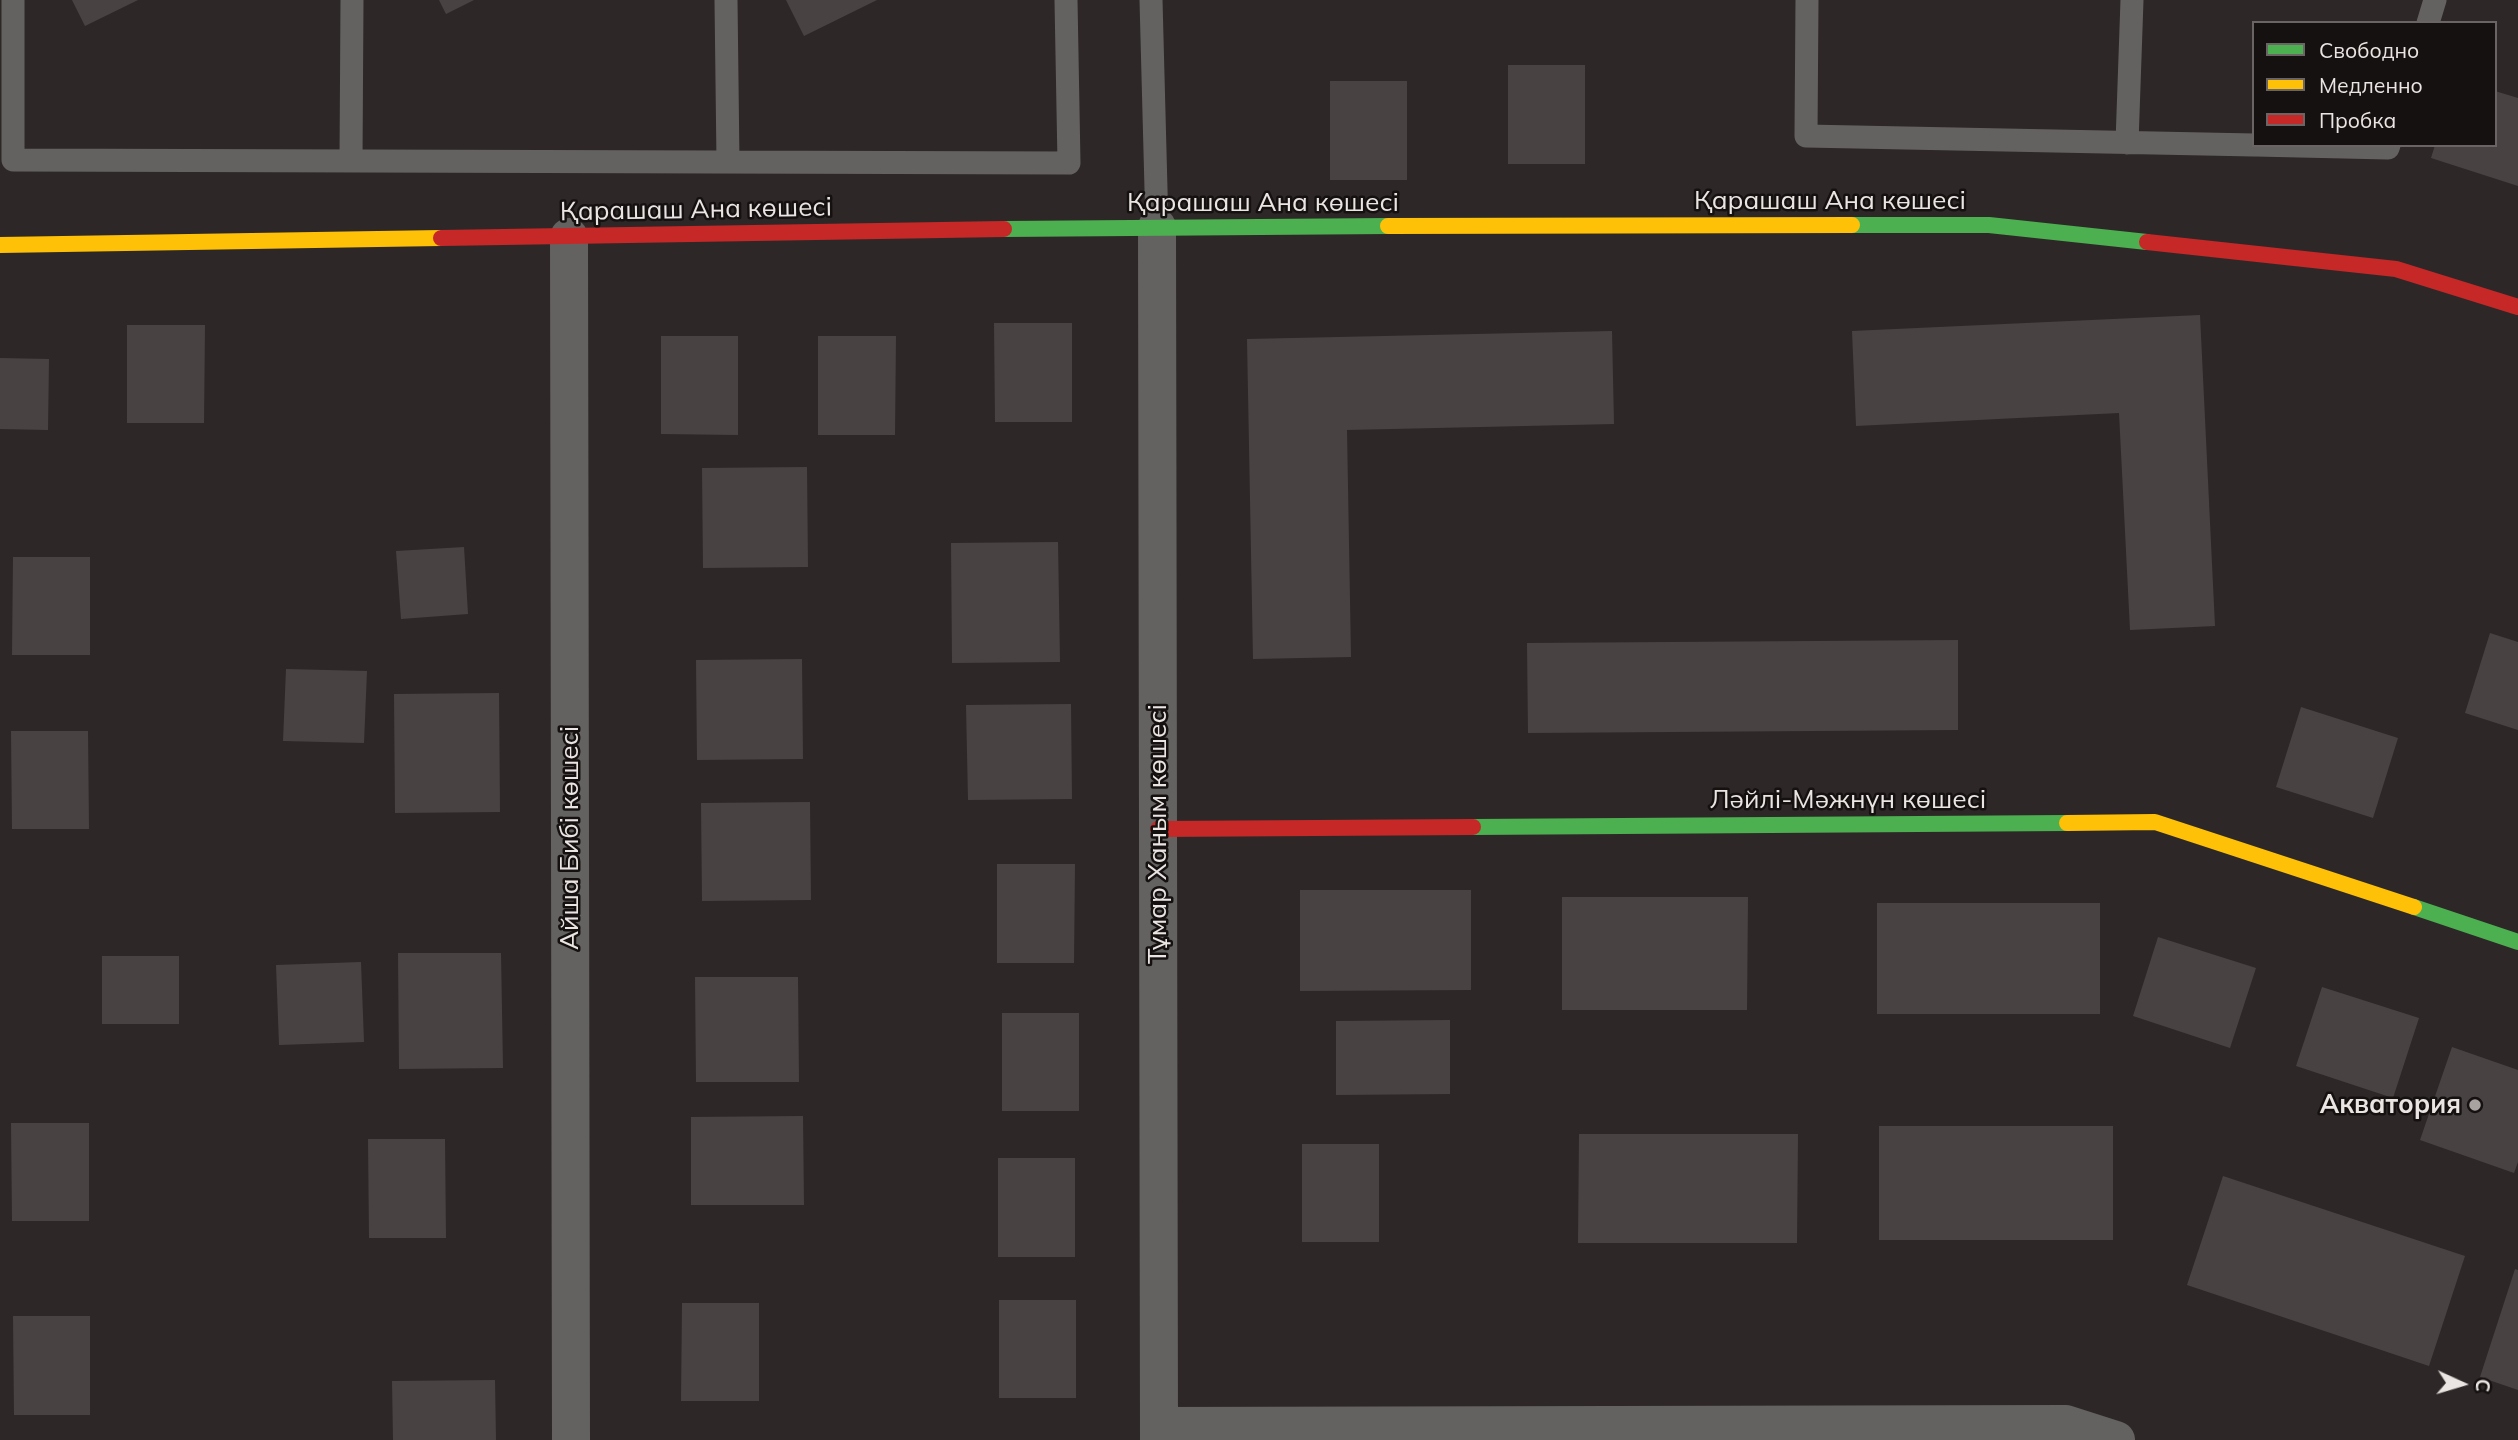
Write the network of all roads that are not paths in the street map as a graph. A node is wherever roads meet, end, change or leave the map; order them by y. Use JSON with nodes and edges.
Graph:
{"nodes":[{"id":1,"x":13,"y":0,"type":"edge"},
{"id":2,"x":352,"y":0,"type":"edge"},
{"id":3,"x":726,"y":0,"type":"edge"},
{"id":4,"x":1066,"y":0,"type":"edge"},
{"id":5,"x":1151,"y":0,"type":"edge"},
{"id":6,"x":1807,"y":0,"type":"edge"},
{"id":7,"x":2132,"y":0,"type":"edge"},
{"id":8,"x":2435,"y":0,"type":"edge"},
{"id":9,"x":2428,"y":21,"type":"edge"},
{"id":10,"x":2127,"y":143,"type":"junction"},
{"id":11,"x":2252,"y":145,"type":"edge"},
{"id":12,"x":2344,"y":147,"type":"edge"},
{"id":13,"x":2388,"y":147,"type":"edge"},
{"id":14,"x":351,"y":161,"type":"junction"},
{"id":15,"x":728,"y":162,"type":"junction"},
{"id":16,"x":1157,"y":227,"type":"junction"},
{"id":17,"x":569,"y":237,"type":"junction"},
{"id":18,"x":0,"y":245,"type":"edge"},
{"id":19,"x":2518,"y":307,"type":"edge"},
{"id":20,"x":1158,"y":830,"type":"junction"},
{"id":21,"x":2518,"y":942,"type":"edge"},
{"id":22,"x":1159,"y":1433,"type":"edge"},
{"id":23,"x":571,"y":1440,"type":"edge"},
{"id":24,"x":2116,"y":1440,"type":"edge"}],
"edges":[{"from":1,"to":14,"type":"lane"},
{"from":2,"to":14,"type":"lane"},
{"from":3,"to":15,"type":"lane"},
{"from":4,"to":15,"type":"lane"},
{"from":5,"to":16,"type":"lane"},
{"from":6,"to":10,"type":"lane"},
{"from":7,"to":10,"type":"lane"},
{"from":8,"to":9,"type":"lane"},
{"from":10,"to":11,"type":"lane"},
{"from":12,"to":13,"type":"lane"},
{"from":14,"to":15,"type":"lane"},
{"from":16,"to":17,"type":"street","name":"Қарашаш Ана көшесі"},
{"from":16,"to":19,"type":"street","name":"Қарашаш Ана көшесі"},
{"from":16,"to":20,"type":"street","name":"Тұмар Ханым көшесі"},
{"from":17,"to":18,"type":"street","name":"Қарашаш Ана көшесі"},
{"from":17,"to":23,"type":"street","name":"Айша Бибі көшесі"},
{"from":20,"to":21,"type":"street","name":"Ләйлі-Мәжнүн көшесі"},
{"from":20,"to":22,"type":"street","name":"Тұмар Ханым көшесі"},
{"from":22,"to":24,"type":"street"}]}
